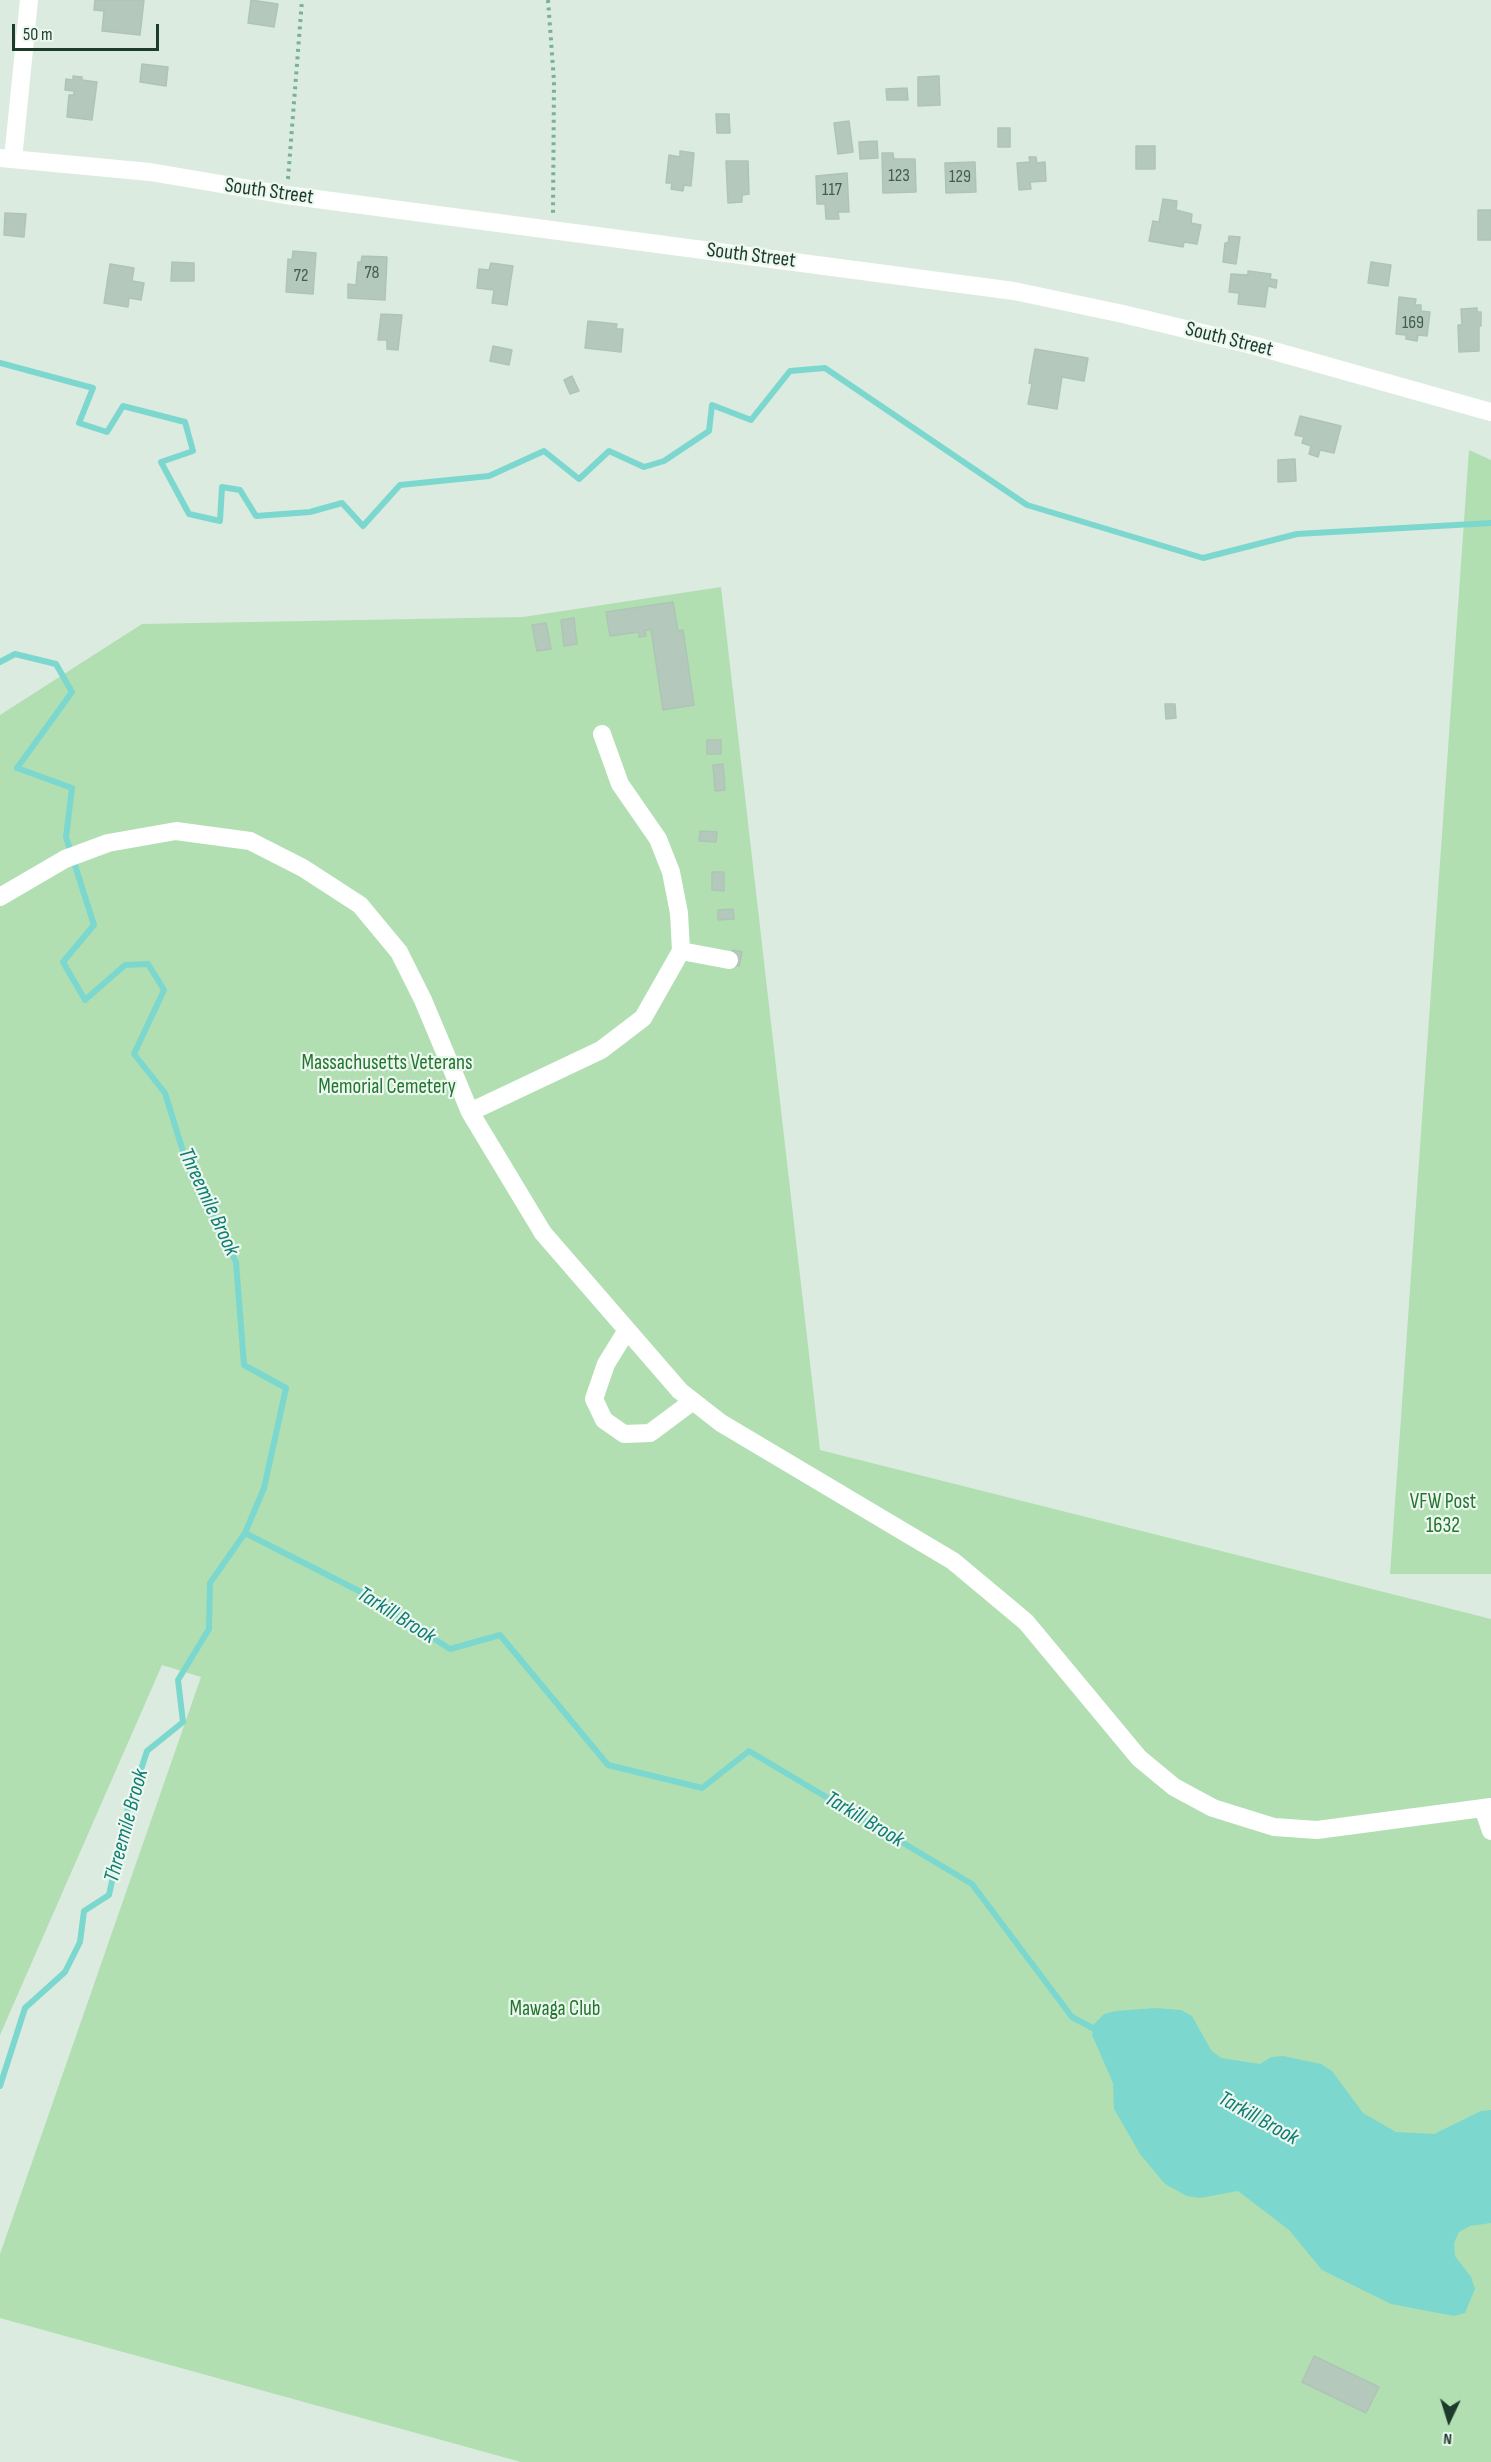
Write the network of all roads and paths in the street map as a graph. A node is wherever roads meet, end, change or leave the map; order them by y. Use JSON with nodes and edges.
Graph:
{"nodes":[{"id":1,"x":29,"y":0,"type":"edge"},
{"id":2,"x":302,"y":0,"type":"edge"},
{"id":3,"x":548,"y":0,"type":"edge"},
{"id":4,"x":6,"y":159,"type":"edge"},
{"id":5,"x":286,"y":195,"type":"junction"},
{"id":6,"x":553,"y":230,"type":"junction"},
{"id":7,"x":1491,"y":412,"type":"edge"},
{"id":8,"x":602,"y":734,"type":"dead end"},
{"id":9,"x":0,"y":897,"type":"edge"},
{"id":10,"x":681,"y":951,"type":"junction"},
{"id":11,"x":729,"y":960,"type":"dead end"},
{"id":12,"x":470,"y":1112,"type":"junction"},
{"id":13,"x":627,"y":1330,"type":"junction"},
{"id":14,"x":693,"y":1401,"type":"junction"},
{"id":15,"x":1487,"y":1807,"type":"edge"},
{"id":16,"x":1491,"y":1831,"type":"edge"}],
"edges":[{"from":1,"to":4,"type":"street"},
{"from":2,"to":5,"type":"path"},
{"from":3,"to":6,"type":"path"},
{"from":4,"to":5,"type":"street","name":"South Street"},
{"from":5,"to":6,"type":"street","name":"South Street"},
{"from":6,"to":7,"type":"street","name":"South Street"},
{"from":8,"to":10,"type":"street"},
{"from":9,"to":12,"type":"street"},
{"from":10,"to":11,"type":"street"},
{"from":10,"to":12,"type":"street"},
{"from":12,"to":13,"type":"street"},
{"from":13,"to":14,"type":"street"},
{"from":13,"to":14,"type":"street"},
{"from":14,"to":15,"type":"street"},
{"from":15,"to":16,"type":"street"}]}
